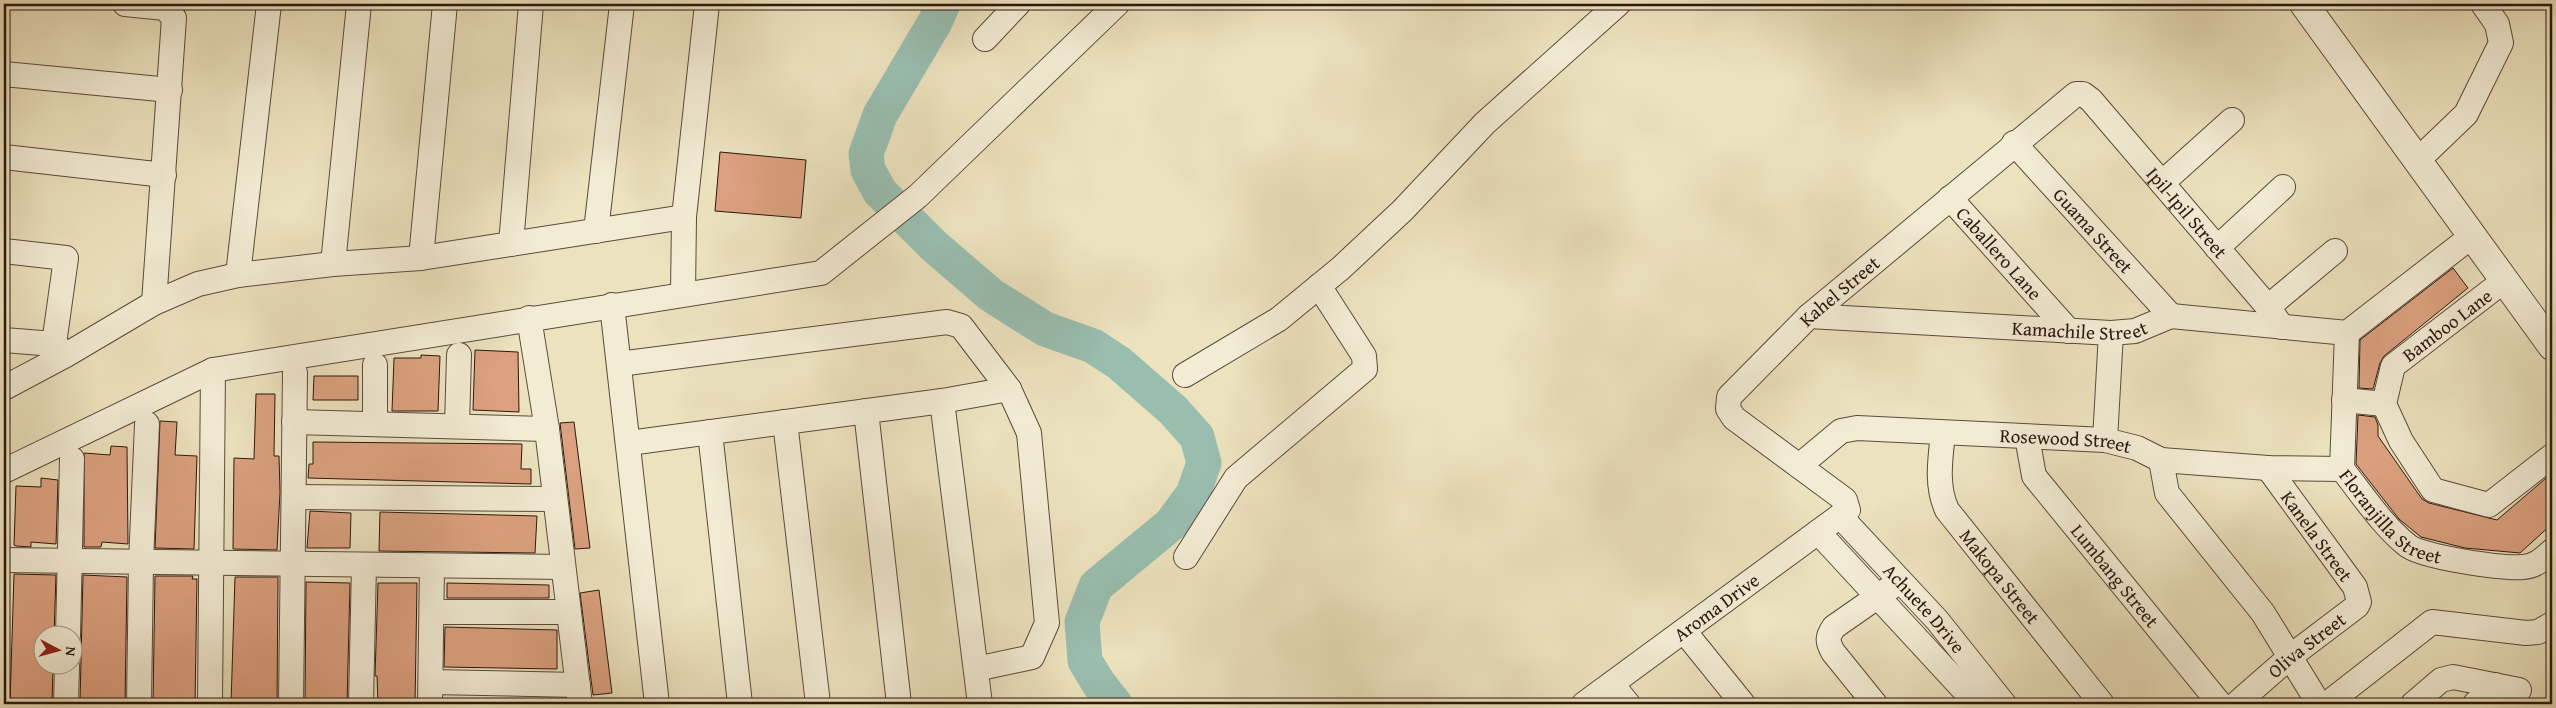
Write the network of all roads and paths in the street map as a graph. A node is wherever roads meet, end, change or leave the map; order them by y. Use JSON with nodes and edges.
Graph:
{"nodes":[{"id":1,"x":125,"y":4,"type":"edge"},
{"id":2,"x":269,"y":4,"type":"edge"},
{"id":3,"x":359,"y":4,"type":"edge"},
{"id":4,"x":445,"y":4,"type":"edge"},
{"id":5,"x":531,"y":4,"type":"edge"},
{"id":6,"x":622,"y":4,"type":"edge"},
{"id":7,"x":707,"y":4,"type":"edge"},
{"id":8,"x":1018,"y":4,"type":"edge"},
{"id":9,"x":1117,"y":4,"type":"edge"},
{"id":10,"x":1618,"y":4,"type":"edge"},
{"id":11,"x":2304,"y":4,"type":"edge"},
{"id":12,"x":2483,"y":4,"type":"edge"},
{"id":13,"x":985,"y":39,"type":"dead end"},
{"id":14,"x":4,"y":74,"type":"edge"},
{"id":15,"x":170,"y":90,"type":"junction"},
{"id":16,"x":2091,"y":100,"type":"joint"},
{"id":17,"x":2232,"y":120,"type":"dead end"},
{"id":18,"x":2014,"y":143,"type":"junction"},
{"id":19,"x":4,"y":157,"type":"edge"},
{"id":20,"x":2418,"y":160,"type":"junction"},
{"id":21,"x":164,"y":175,"type":"junction"},
{"id":22,"x":2162,"y":183,"type":"junction"},
{"id":23,"x":2283,"y":187,"type":"dead end"},
{"id":24,"x":1950,"y":198,"type":"junction"},
{"id":25,"x":684,"y":217,"type":"junction"},
{"id":26,"x":596,"y":231,"type":"junction"},
{"id":27,"x":2472,"y":236,"type":"junction"},
{"id":28,"x":511,"y":244,"type":"junction"},
{"id":29,"x":2217,"y":248,"type":"junction"},
{"id":30,"x":4,"y":251,"type":"edge"},
{"id":31,"x":2335,"y":251,"type":"dead end"},
{"id":32,"x":421,"y":258,"type":"junction"},
{"id":33,"x":333,"y":264,"type":"junction"},
{"id":34,"x":238,"y":275,"type":"junction"},
{"id":35,"x":2505,"y":280,"type":"junction"},
{"id":36,"x":1319,"y":286,"type":"junction"},
{"id":37,"x":683,"y":293,"type":"junction"},
{"id":38,"x":154,"y":303,"type":"junction"},
{"id":39,"x":612,"y":305,"type":"junction"},
{"id":40,"x":2268,"y":307,"type":"junction"},
{"id":41,"x":1809,"y":316,"type":"junction"},
{"id":42,"x":2171,"y":316,"type":"junction"},
{"id":43,"x":529,"y":318,"type":"junction"},
{"id":44,"x":2282,"y":327,"type":"junction"},
{"id":45,"x":2069,"y":331,"type":"junction"},
{"id":46,"x":2111,"y":333,"type":"junction"},
{"id":47,"x":2347,"y":333,"type":"junction"},
{"id":48,"x":4,"y":340,"type":"edge"},
{"id":49,"x":2552,"y":346,"type":"edge"},
{"id":50,"x":60,"y":350,"type":"junction"},
{"id":51,"x":459,"y":355,"type":"dead end"},
{"id":52,"x":619,"y":364,"type":"junction"},
{"id":53,"x":375,"y":365,"type":"dead end"},
{"id":54,"x":213,"y":370,"type":"junction"},
{"id":55,"x":295,"y":373,"type":"dead end"},
{"id":56,"x":1185,"y":375,"type":"dead end"},
{"id":57,"x":4,"y":388,"type":"edge"},
{"id":58,"x":1009,"y":389,"type":"junction"},
{"id":59,"x":2344,"y":400,"type":"junction"},
{"id":60,"x":942,"y":401,"type":"junction"},
{"id":61,"x":2384,"y":404,"type":"junction"},
{"id":62,"x":866,"y":411,"type":"junction"},
{"id":63,"x":294,"y":422,"type":"junction"},
{"id":64,"x":786,"y":422,"type":"junction"},
{"id":65,"x":146,"y":424,"type":"dead end"},
{"id":66,"x":375,"y":424,"type":"junction"},
{"id":67,"x":456,"y":426,"type":"junction"},
{"id":68,"x":547,"y":429,"type":"junction"},
{"id":69,"x":710,"y":432,"type":"junction"},
{"id":70,"x":1943,"y":434,"type":"junction"},
{"id":71,"x":2027,"y":437,"type":"junction"},
{"id":72,"x":2105,"y":440,"type":"junction"},
{"id":73,"x":629,"y":443,"type":"junction"},
{"id":74,"x":2552,"y":456,"type":"edge"},
{"id":75,"x":72,"y":459,"type":"dead end"},
{"id":76,"x":2161,"y":460,"type":"junction"},
{"id":77,"x":1799,"y":466,"type":"junction"},
{"id":78,"x":2268,"y":468,"type":"junction"},
{"id":79,"x":2342,"y":469,"type":"junction"},
{"id":80,"x":4,"y":471,"type":"edge"},
{"id":81,"x":294,"y":497,"type":"junction"},
{"id":82,"x":555,"y":499,"type":"junction"},
{"id":83,"x":1844,"y":513,"type":"junction"},
{"id":84,"x":1818,"y":532,"type":"junction"},
{"id":85,"x":2552,"y":551,"type":"edge"},
{"id":86,"x":1186,"y":557,"type":"dead end"},
{"id":87,"x":4,"y":560,"type":"edge"},
{"id":88,"x":69,"y":561,"type":"junction"},
{"id":89,"x":141,"y":562,"type":"junction"},
{"id":90,"x":211,"y":562,"type":"junction"},
{"id":91,"x":294,"y":564,"type":"junction"},
{"id":92,"x":364,"y":564,"type":"junction"},
{"id":93,"x":432,"y":566,"type":"junction"},
{"id":94,"x":563,"y":567,"type":"junction"},
{"id":95,"x":1901,"y":580,"type":"junction"},
{"id":96,"x":1878,"y":596,"type":"junction"},
{"id":97,"x":2357,"y":606,"type":"joint"},
{"id":98,"x":432,"y":612,"type":"junction"},
{"id":99,"x":568,"y":612,"type":"junction"},
{"id":100,"x":2552,"y":624,"type":"edge"},
{"id":101,"x":68,"y":626,"type":"edge"},
{"id":102,"x":1684,"y":631,"type":"junction"},
{"id":103,"x":2291,"y":656,"type":"junction"},
{"id":104,"x":976,"y":669,"type":"junction"},
{"id":105,"x":67,"y":676,"type":"edge"},
{"id":106,"x":1612,"y":684,"type":"junction"},
{"id":107,"x":2495,"y":685,"type":"junction"},
{"id":108,"x":2519,"y":690,"type":"dead end"},
{"id":109,"x":430,"y":693,"type":"edge"},
{"id":110,"x":579,"y":695,"type":"edge"},
{"id":111,"x":66,"y":704,"type":"edge"},
{"id":112,"x":139,"y":704,"type":"edge"},
{"id":113,"x":210,"y":704,"type":"edge"},
{"id":114,"x":291,"y":704,"type":"edge"},
{"id":115,"x":361,"y":704,"type":"edge"},
{"id":116,"x":657,"y":704,"type":"edge"},
{"id":117,"x":740,"y":704,"type":"edge"},
{"id":118,"x":818,"y":704,"type":"edge"},
{"id":119,"x":899,"y":704,"type":"edge"},
{"id":120,"x":980,"y":704,"type":"edge"},
{"id":121,"x":1584,"y":704,"type":"edge"},
{"id":122,"x":1628,"y":704,"type":"edge"},
{"id":123,"x":1743,"y":704,"type":"edge"},
{"id":124,"x":1875,"y":704,"type":"edge"},
{"id":125,"x":1977,"y":704,"type":"edge"},
{"id":126,"x":2004,"y":704,"type":"edge"},
{"id":127,"x":2102,"y":704,"type":"edge"},
{"id":128,"x":2220,"y":704,"type":"edge"},
{"id":129,"x":2236,"y":704,"type":"edge"},
{"id":130,"x":2319,"y":704,"type":"edge"},
{"id":131,"x":2327,"y":704,"type":"edge"},
{"id":132,"x":2413,"y":704,"type":"edge"},
{"id":133,"x":2475,"y":704,"type":"edge"}],
"edges":[{"from":1,"to":15,"type":"street"},
{"from":2,"to":34,"type":"street"},
{"from":3,"to":33,"type":"street"},
{"from":4,"to":32,"type":"street"},
{"from":5,"to":28,"type":"street"},
{"from":6,"to":26,"type":"street"},
{"from":7,"to":25,"type":"street"},
{"from":8,"to":13,"type":"street"},
{"from":9,"to":37,"type":"street"},
{"from":10,"to":36,"type":"street"},
{"from":11,"to":20,"type":"street"},
{"from":12,"to":20,"type":"street"},
{"from":14,"to":15,"type":"street"},
{"from":15,"to":21,"type":"street"},
{"from":16,"to":18,"type":"street","name":"Kahel Street"},
{"from":16,"to":22,"type":"street","name":"Ipil-Ipil Street"},
{"from":17,"to":22,"type":"street"},
{"from":18,"to":24,"type":"street","name":"Kahel Street"},
{"from":18,"to":42,"type":"street","name":"Guama Street"},
{"from":19,"to":21,"type":"street"},
{"from":20,"to":27,"type":"street"},
{"from":21,"to":38,"type":"street"},
{"from":22,"to":29,"type":"street","name":"Ipil-Ipil Street"},
{"from":23,"to":29,"type":"street"},
{"from":24,"to":41,"type":"street","name":"Kahel Street"},
{"from":24,"to":45,"type":"street","name":"Caballero Lane"},
{"from":25,"to":26,"type":"street"},
{"from":25,"to":37,"type":"street"},
{"from":26,"to":28,"type":"street"},
{"from":27,"to":35,"type":"street"},
{"from":27,"to":47,"type":"street"},
{"from":28,"to":32,"type":"street"},
{"from":29,"to":40,"type":"street","name":"Ipil-Ipil Street"},
{"from":30,"to":50,"type":"street"},
{"from":31,"to":40,"type":"street"},
{"from":32,"to":33,"type":"street"},
{"from":33,"to":34,"type":"street"},
{"from":34,"to":38,"type":"street"},
{"from":35,"to":49,"type":"street"},
{"from":35,"to":61,"type":"street","name":"Bamboo Lane"},
{"from":36,"to":56,"type":"street"},
{"from":36,"to":86,"type":"street"},
{"from":37,"to":39,"type":"street"},
{"from":38,"to":50,"type":"street"},
{"from":39,"to":43,"type":"street"},
{"from":39,"to":52,"type":"street"},
{"from":40,"to":44,"type":"street","name":"Ipil-Ipil Street"},
{"from":41,"to":45,"type":"street","name":"Kamachile Street"},
{"from":41,"to":77,"type":"street","name":"Kahel Street"},
{"from":42,"to":44,"type":"street","name":"Kamachile Street"},
{"from":42,"to":46,"type":"street","name":"Kamachile Street"},
{"from":43,"to":54,"type":"street"},
{"from":43,"to":68,"type":"street"},
{"from":44,"to":47,"type":"street","name":"Kamachile Street"},
{"from":45,"to":46,"type":"street","name":"Kamachile Street"},
{"from":46,"to":72,"type":"street"},
{"from":47,"to":59,"type":"street","name":"Floranjilla Street"},
{"from":48,"to":50,"type":"street"},
{"from":50,"to":57,"type":"street"},
{"from":51,"to":67,"type":"street"},
{"from":52,"to":58,"type":"street"},
{"from":52,"to":73,"type":"street"},
{"from":53,"to":66,"type":"street"},
{"from":54,"to":80,"type":"street"},
{"from":54,"to":90,"type":"street"},
{"from":55,"to":63,"type":"street"},
{"from":58,"to":60,"type":"street"},
{"from":58,"to":104,"type":"street"},
{"from":59,"to":61,"type":"street"},
{"from":59,"to":79,"type":"street","name":"Floranjilla Street"},
{"from":60,"to":62,"type":"street"},
{"from":60,"to":104,"type":"street"},
{"from":61,"to":74,"type":"street"},
{"from":62,"to":64,"type":"street"},
{"from":62,"to":119,"type":"street"},
{"from":63,"to":66,"type":"street"},
{"from":63,"to":81,"type":"street"},
{"from":64,"to":69,"type":"street"},
{"from":64,"to":118,"type":"street"},
{"from":65,"to":89,"type":"street"},
{"from":66,"to":67,"type":"street"},
{"from":67,"to":68,"type":"street"},
{"from":68,"to":82,"type":"street"},
{"from":69,"to":73,"type":"street"},
{"from":69,"to":117,"type":"street"},
{"from":70,"to":71,"type":"street","name":"Rosewood Street"},
{"from":70,"to":77,"type":"street","name":"Rosewood Street"},
{"from":70,"to":127,"type":"street","name":"Makopa Street"},
{"from":71,"to":72,"type":"street","name":"Rosewood Street"},
{"from":71,"to":128,"type":"street","name":"Lumbang Street"},
{"from":72,"to":76,"type":"street","name":"Rosewood Street"},
{"from":73,"to":116,"type":"street"},
{"from":75,"to":88,"type":"street"},
{"from":76,"to":78,"type":"street","name":"Rosewood Street"},
{"from":76,"to":103,"type":"street"},
{"from":77,"to":83,"type":"street","name":"Kahel Street"},
{"from":78,"to":79,"type":"street","name":"Rosewood Street"},
{"from":78,"to":97,"type":"street","name":"Kanela Street"},
{"from":79,"to":85,"type":"street","name":"Floranjilla Street"},
{"from":81,"to":82,"type":"street"},
{"from":81,"to":91,"type":"street"},
{"from":82,"to":94,"type":"street"},
{"from":83,"to":84,"type":"street","name":"Aroma Drive"},
{"from":83,"to":95,"type":"street","name":"Achuete Drive"},
{"from":84,"to":96,"type":"street","name":"Achuete Drive"},
{"from":84,"to":102,"type":"street","name":"Aroma Drive"},
{"from":87,"to":88,"type":"street"},
{"from":88,"to":89,"type":"street"},
{"from":88,"to":101,"type":"street"},
{"from":89,"to":90,"type":"street"},
{"from":89,"to":112,"type":"street"},
{"from":90,"to":91,"type":"street"},
{"from":90,"to":113,"type":"street"},
{"from":91,"to":92,"type":"street"},
{"from":91,"to":114,"type":"street"},
{"from":92,"to":93,"type":"street"},
{"from":92,"to":115,"type":"street"},
{"from":93,"to":94,"type":"street"},
{"from":93,"to":98,"type":"street"},
{"from":94,"to":99,"type":"street"},
{"from":95,"to":96,"type":"street"},
{"from":95,"to":126,"type":"street","name":"Achuete Drive"},
{"from":96,"to":124,"type":"street"},
{"from":96,"to":125,"type":"street","name":"Achuete Drive"},
{"from":97,"to":103,"type":"street","name":"Oliva Street"},
{"from":98,"to":99,"type":"street"},
{"from":98,"to":109,"type":"street"},
{"from":99,"to":110,"type":"street"},
{"from":100,"to":131,"type":"street"},
{"from":102,"to":106,"type":"street","name":"Aroma Drive"},
{"from":102,"to":123,"type":"street"},
{"from":103,"to":129,"type":"street","name":"Oliva Street"},
{"from":103,"to":130,"type":"street"},
{"from":104,"to":120,"type":"street"},
{"from":105,"to":111,"type":"street"},
{"from":106,"to":121,"type":"street","name":"Aroma Drive"},
{"from":106,"to":122,"type":"street"},
{"from":107,"to":108,"type":"street"},
{"from":107,"to":132,"type":"street"},
{"from":107,"to":133,"type":"street"},
{"from":109,"to":110,"type":"street"}]}
